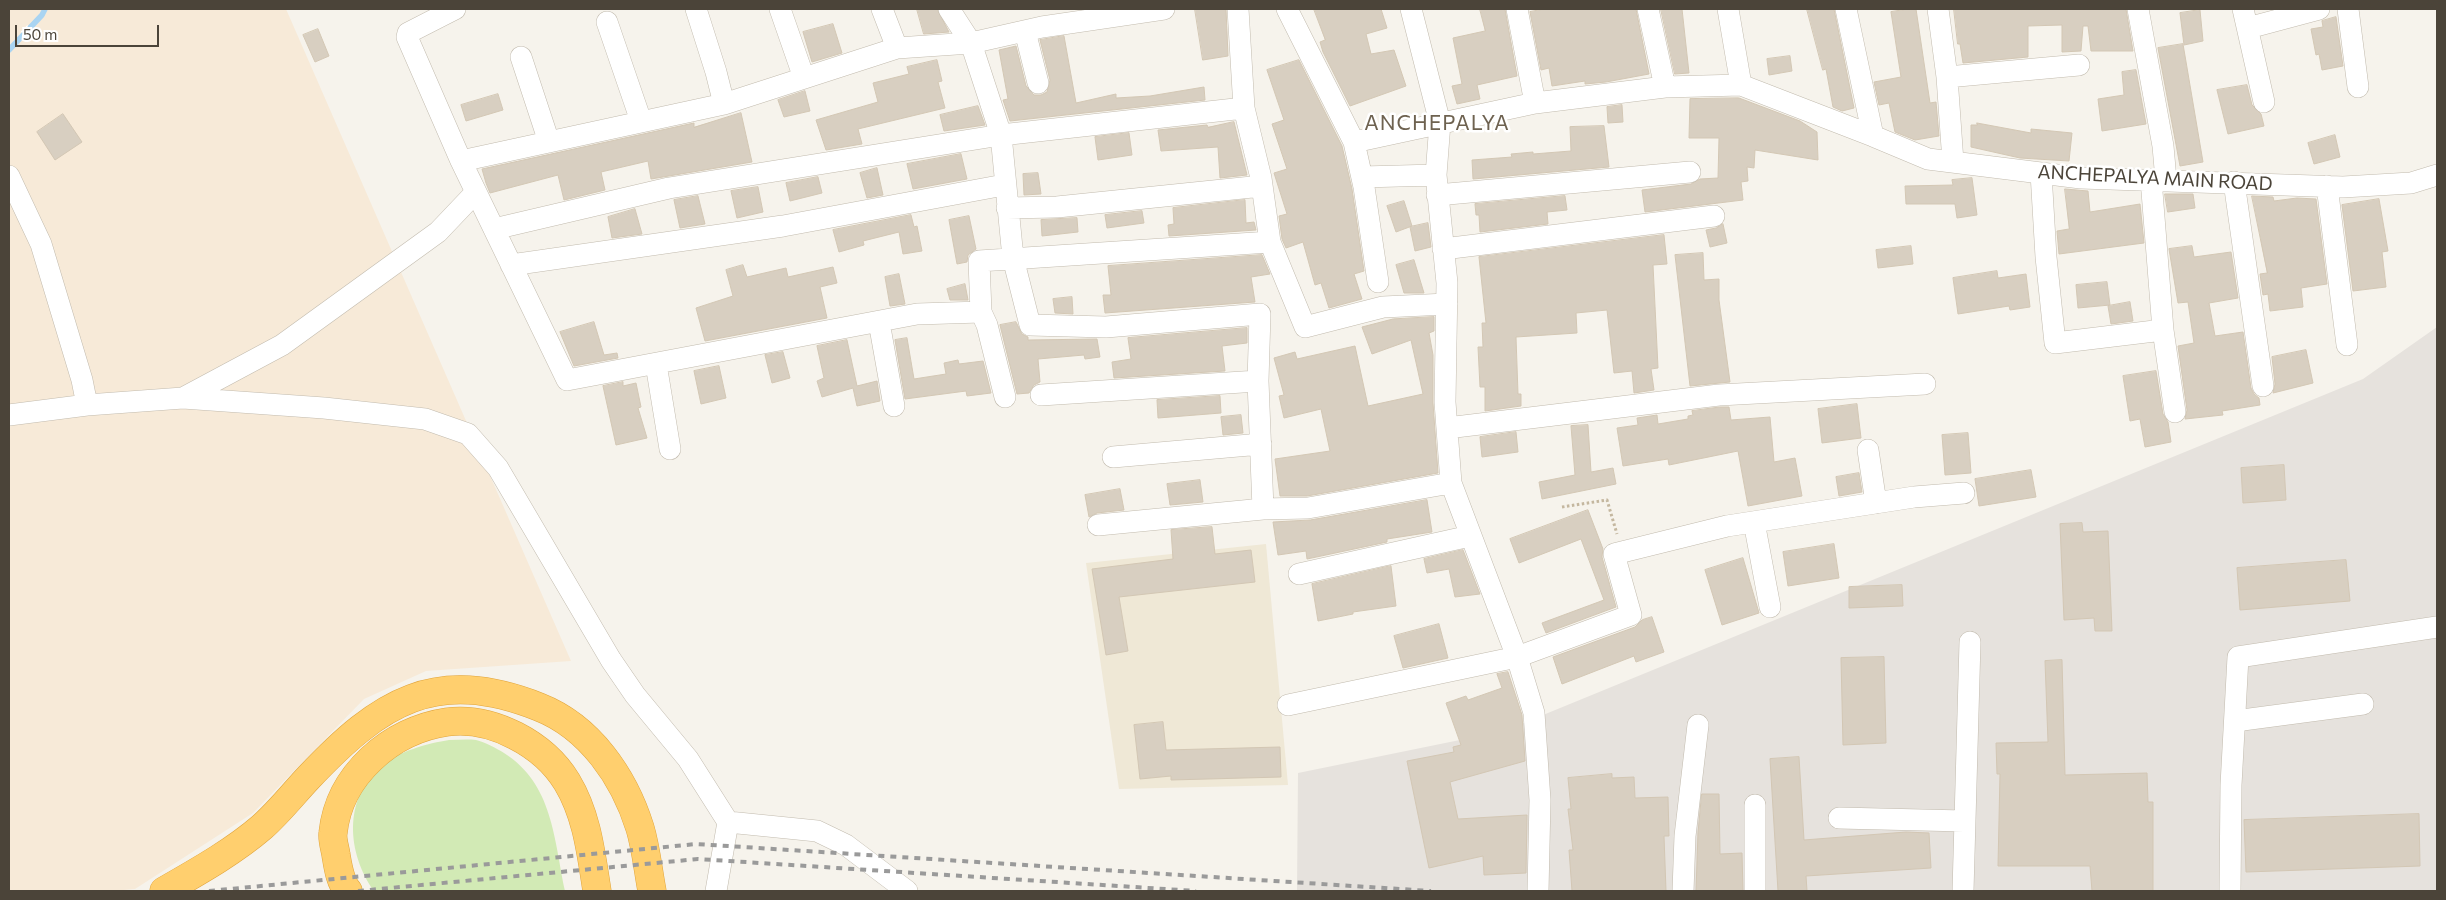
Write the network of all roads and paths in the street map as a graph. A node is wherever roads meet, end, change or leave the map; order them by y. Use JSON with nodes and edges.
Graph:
{"nodes":[{"id":1,"x":455,"y":9,"type":"edge"},
{"id":2,"x":696,"y":9,"type":"edge"},
{"id":3,"x":780,"y":9,"type":"edge"},
{"id":4,"x":882,"y":9,"type":"edge"},
{"id":5,"x":949,"y":9,"type":"edge"},
{"id":6,"x":1164,"y":9,"type":"edge"},
{"id":7,"x":1238,"y":9,"type":"edge"},
{"id":8,"x":1287,"y":9,"type":"edge"},
{"id":9,"x":1411,"y":9,"type":"edge"},
{"id":10,"x":1517,"y":9,"type":"edge"},
{"id":11,"x":1648,"y":9,"type":"edge"},
{"id":12,"x":1731,"y":9,"type":"edge"},
{"id":13,"x":1846,"y":9,"type":"edge"},
{"id":14,"x":1938,"y":9,"type":"edge"},
{"id":15,"x":2138,"y":9,"type":"edge"},
{"id":16,"x":2319,"y":9,"type":"edge"},
{"id":17,"x":2348,"y":9,"type":"edge"},
{"id":18,"x":2246,"y":18,"type":"edge"},
{"id":19,"x":607,"y":22,"type":"dead end"},
{"id":20,"x":1034,"y":22,"type":"edge"},
{"id":21,"x":971,"y":42,"type":"junction"},
{"id":22,"x":897,"y":48,"type":"junction"},
{"id":23,"x":521,"y":57,"type":"dead end"},
{"id":24,"x":2079,"y":65,"type":"dead end"},
{"id":25,"x":1947,"y":77,"type":"junction"},
{"id":26,"x":804,"y":78,"type":"junction"},
{"id":27,"x":1038,"y":83,"type":"dead end"},
{"id":28,"x":1741,"y":85,"type":"junction"},
{"id":29,"x":1665,"y":87,"type":"junction"},
{"id":30,"x":2358,"y":87,"type":"dead end"},
{"id":31,"x":2264,"y":102,"type":"dead end"},
{"id":32,"x":1535,"y":103,"type":"junction"},
{"id":33,"x":724,"y":104,"type":"junction"},
{"id":34,"x":1244,"y":108,"type":"junction"},
{"id":35,"x":641,"y":122,"type":"junction"},
{"id":36,"x":1440,"y":123,"type":"junction"},
{"id":37,"x":1001,"y":135,"type":"junction"},
{"id":38,"x":1873,"y":136,"type":"junction"},
{"id":39,"x":549,"y":142,"type":"junction"},
{"id":40,"x":1354,"y":142,"type":"junction"},
{"id":41,"x":461,"y":161,"type":"junction"},
{"id":42,"x":1953,"y":162,"type":"junction"},
{"id":43,"x":1690,"y":172,"type":"dead end"},
{"id":44,"x":2041,"y":173,"type":"junction"},
{"id":45,"x":2437,"y":175,"type":"edge"},
{"id":46,"x":9,"y":176,"type":"edge"},
{"id":47,"x":1362,"y":177,"type":"junction"},
{"id":48,"x":2159,"y":180,"type":"junction"},
{"id":49,"x":2234,"y":182,"type":"junction"},
{"id":50,"x":1004,"y":185,"type":"junction"},
{"id":51,"x":1437,"y":185,"type":"junction"},
{"id":52,"x":1262,"y":186,"type":"junction"},
{"id":53,"x":2327,"y":186,"type":"junction"},
{"id":54,"x":476,"y":192,"type":"junction"},
{"id":55,"x":1007,"y":208,"type":"junction"},
{"id":56,"x":1714,"y":216,"type":"dead end"},
{"id":57,"x":494,"y":229,"type":"junction"},
{"id":58,"x":1270,"y":242,"type":"junction"},
{"id":59,"x":1444,"y":250,"type":"junction"},
{"id":60,"x":1013,"y":258,"type":"junction"},
{"id":61,"x":512,"y":265,"type":"junction"},
{"id":62,"x":1378,"y":282,"type":"dead end"},
{"id":63,"x":1447,"y":304,"type":"junction"},
{"id":64,"x":981,"y":312,"type":"junction"},
{"id":65,"x":879,"y":322,"type":"junction"},
{"id":66,"x":2163,"y":330,"type":"junction"},
{"id":67,"x":2347,"y":345,"type":"dead end"},
{"id":68,"x":656,"y":364,"type":"junction"},
{"id":69,"x":1258,"y":380,"type":"junction"},
{"id":70,"x":1925,"y":384,"type":"dead end"},
{"id":71,"x":2264,"y":386,"type":"dead end"},
{"id":72,"x":1040,"y":395,"type":"dead end"},
{"id":73,"x":1005,"y":397,"type":"dead end"},
{"id":74,"x":182,"y":398,"type":"junction"},
{"id":75,"x":87,"y":405,"type":"junction"},
{"id":76,"x":894,"y":406,"type":"dead end"},
{"id":77,"x":2175,"y":412,"type":"dead end"},
{"id":78,"x":9,"y":415,"type":"edge"},
{"id":79,"x":1447,"y":428,"type":"junction"},
{"id":80,"x":1262,"y":444,"type":"junction"},
{"id":81,"x":670,"y":449,"type":"dead end"},
{"id":82,"x":1868,"y":450,"type":"dead end"},
{"id":83,"x":1113,"y":457,"type":"dead end"},
{"id":84,"x":1451,"y":483,"type":"junction"},
{"id":85,"x":1964,"y":492,"type":"dead end"},
{"id":86,"x":1876,"y":503,"type":"junction"},
{"id":87,"x":1562,"y":507,"type":"dead end"},
{"id":88,"x":1263,"y":509,"type":"junction"},
{"id":89,"x":1754,"y":522,"type":"junction"},
{"id":90,"x":1098,"y":525,"type":"dead end"},
{"id":91,"x":1470,"y":536,"type":"junction"},
{"id":92,"x":1623,"y":552,"type":"junction"},
{"id":93,"x":1299,"y":574,"type":"dead end"},
{"id":94,"x":1770,"y":606,"type":"dead end"},
{"id":95,"x":2437,"y":627,"type":"edge"},
{"id":96,"x":1970,"y":642,"type":"dead end"},
{"id":97,"x":1517,"y":658,"type":"junction"},
{"id":98,"x":2363,"y":704,"type":"dead end"},
{"id":99,"x":1288,"y":705,"type":"dead end"},
{"id":100,"x":2235,"y":721,"type":"junction"},
{"id":101,"x":1698,"y":725,"type":"dead end"},
{"id":102,"x":1755,"y":805,"type":"dead end"},
{"id":103,"x":1839,"y":818,"type":"dead end"},
{"id":104,"x":1964,"y":821,"type":"junction"},
{"id":105,"x":728,"y":822,"type":"junction"},
{"id":106,"x":164,"y":891,"type":"edge"},
{"id":107,"x":348,"y":891,"type":"edge"},
{"id":108,"x":597,"y":891,"type":"edge"},
{"id":109,"x":652,"y":891,"type":"edge"},
{"id":110,"x":716,"y":891,"type":"edge"},
{"id":111,"x":907,"y":891,"type":"edge"},
{"id":112,"x":1538,"y":891,"type":"edge"},
{"id":113,"x":1683,"y":891,"type":"edge"},
{"id":114,"x":1755,"y":891,"type":"edge"},
{"id":115,"x":1963,"y":891,"type":"edge"},
{"id":116,"x":2230,"y":891,"type":"edge"}],
"edges":[{"from":1,"to":41,"type":"street"},
{"from":2,"to":33,"type":"street"},
{"from":3,"to":26,"type":"street"},
{"from":4,"to":22,"type":"street"},
{"from":5,"to":21,"type":"street"},
{"from":6,"to":20,"type":"street"},
{"from":7,"to":34,"type":"street"},
{"from":8,"to":40,"type":"street"},
{"from":9,"to":36,"type":"street"},
{"from":10,"to":32,"type":"street"},
{"from":11,"to":29,"type":"street"},
{"from":12,"to":28,"type":"street"},
{"from":13,"to":38,"type":"street"},
{"from":14,"to":25,"type":"street"},
{"from":15,"to":48,"type":"street"},
{"from":16,"to":18,"type":"street"},
{"from":17,"to":30,"type":"street"},
{"from":18,"to":31,"type":"street"},
{"from":19,"to":35,"type":"street"},
{"from":20,"to":21,"type":"street"},
{"from":20,"to":27,"type":"street"},
{"from":21,"to":22,"type":"street"},
{"from":21,"to":37,"type":"street"},
{"from":22,"to":26,"type":"street"},
{"from":23,"to":39,"type":"street"},
{"from":24,"to":25,"type":"street"},
{"from":25,"to":42,"type":"street"},
{"from":26,"to":33,"type":"street"},
{"from":28,"to":29,"type":"street","name":"ANCHEPALYA MAIN ROAD"},
{"from":28,"to":38,"type":"street","name":"ANCHEPALYA MAIN ROAD"},
{"from":29,"to":32,"type":"street","name":"ANCHEPALYA MAIN ROAD"},
{"from":32,"to":36,"type":"street","name":"ANCHEPALYA MAIN ROAD"},
{"from":33,"to":35,"type":"street"},
{"from":34,"to":37,"type":"street"},
{"from":34,"to":52,"type":"street"},
{"from":35,"to":39,"type":"street"},
{"from":36,"to":40,"type":"street","name":"ANCHEPALYA MAIN ROAD"},
{"from":36,"to":51,"type":"street"},
{"from":37,"to":50,"type":"street"},
{"from":37,"to":57,"type":"street"},
{"from":38,"to":42,"type":"street","name":"ANCHEPALYA MAIN ROAD"},
{"from":39,"to":41,"type":"street"},
{"from":40,"to":47,"type":"street"},
{"from":41,"to":54,"type":"street"},
{"from":42,"to":44,"type":"street","name":"ANCHEPALYA MAIN ROAD"},
{"from":43,"to":51,"type":"street"},
{"from":44,"to":48,"type":"street","name":"ANCHEPALYA MAIN ROAD"},
{"from":44,"to":66,"type":"street"},
{"from":45,"to":53,"type":"street","name":"ANCHEPALYA MAIN ROAD"},
{"from":46,"to":75,"type":"street"},
{"from":47,"to":51,"type":"street"},
{"from":47,"to":62,"type":"street"},
{"from":48,"to":49,"type":"street","name":"ANCHEPALYA MAIN ROAD"},
{"from":48,"to":66,"type":"street"},
{"from":49,"to":53,"type":"street","name":"ANCHEPALYA MAIN ROAD"},
{"from":49,"to":71,"type":"street"},
{"from":50,"to":55,"type":"street"},
{"from":50,"to":61,"type":"street"},
{"from":51,"to":59,"type":"street"},
{"from":52,"to":55,"type":"street"},
{"from":52,"to":58,"type":"street"},
{"from":53,"to":67,"type":"street"},
{"from":54,"to":57,"type":"street"},
{"from":54,"to":74,"type":"street"},
{"from":55,"to":60,"type":"street"},
{"from":56,"to":59,"type":"street"},
{"from":57,"to":61,"type":"street"},
{"from":58,"to":60,"type":"street"},
{"from":58,"to":63,"type":"street"},
{"from":59,"to":63,"type":"street"},
{"from":60,"to":64,"type":"street"},
{"from":60,"to":69,"type":"street"},
{"from":61,"to":68,"type":"street"},
{"from":63,"to":79,"type":"street"},
{"from":64,"to":65,"type":"street"},
{"from":64,"to":73,"type":"street"},
{"from":65,"to":68,"type":"street"},
{"from":65,"to":76,"type":"street"},
{"from":66,"to":77,"type":"street"},
{"from":68,"to":81,"type":"street"},
{"from":69,"to":72,"type":"street"},
{"from":69,"to":80,"type":"street"},
{"from":70,"to":79,"type":"street"},
{"from":74,"to":75,"type":"street"},
{"from":74,"to":105,"type":"street"},
{"from":75,"to":78,"type":"street"},
{"from":79,"to":84,"type":"street"},
{"from":80,"to":83,"type":"street"},
{"from":80,"to":88,"type":"street"},
{"from":82,"to":86,"type":"street"},
{"from":84,"to":88,"type":"street"},
{"from":84,"to":91,"type":"street"},
{"from":85,"to":86,"type":"street"},
{"from":86,"to":89,"type":"street"},
{"from":87,"to":92,"type":"path"},
{"from":88,"to":90,"type":"street"},
{"from":89,"to":92,"type":"street"},
{"from":89,"to":94,"type":"street"},
{"from":91,"to":93,"type":"street"},
{"from":91,"to":97,"type":"street"},
{"from":92,"to":97,"type":"street"},
{"from":95,"to":100,"type":"street"},
{"from":96,"to":104,"type":"street"},
{"from":97,"to":99,"type":"street"},
{"from":97,"to":112,"type":"street"},
{"from":98,"to":100,"type":"street"},
{"from":100,"to":116,"type":"street"},
{"from":101,"to":113,"type":"street"},
{"from":102,"to":114,"type":"street"},
{"from":103,"to":104,"type":"street"},
{"from":104,"to":115,"type":"street"},
{"from":105,"to":110,"type":"street"},
{"from":105,"to":111,"type":"street"},
{"from":106,"to":109,"type":"highway"},
{"from":107,"to":108,"type":"highway"}]}
